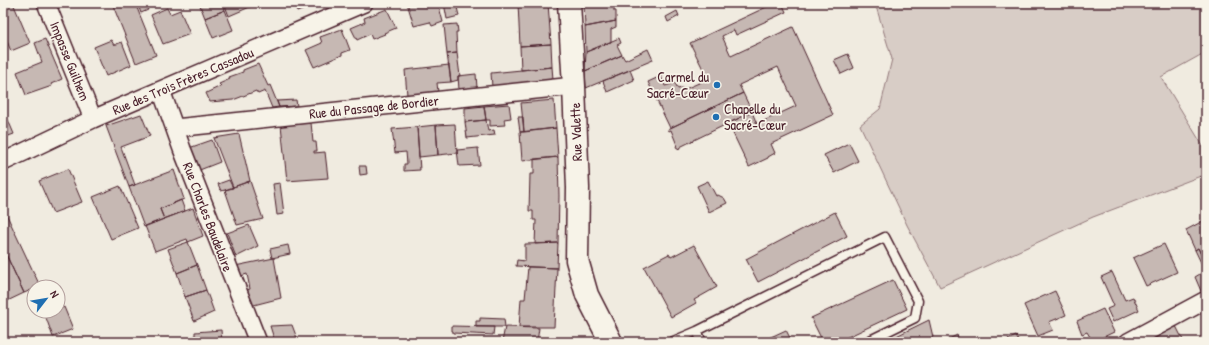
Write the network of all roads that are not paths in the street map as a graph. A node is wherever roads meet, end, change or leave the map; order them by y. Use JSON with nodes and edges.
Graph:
{"nodes":[{"id":1,"x":46,"y":3,"type":"edge"},
{"id":2,"x":364,"y":3,"type":"edge"},
{"id":3,"x":569,"y":3,"type":"edge"},
{"id":4,"x":332,"y":9,"type":"edge"},
{"id":5,"x":574,"y":86,"type":"junction"},
{"id":6,"x":161,"y":90,"type":"junction"},
{"id":7,"x":93,"y":119,"type":"junction"},
{"id":8,"x":175,"y":128,"type":"junction"},
{"id":9,"x":3,"y":162,"type":"edge"},
{"id":10,"x":1206,"y":300,"type":"edge"},
{"id":11,"x":697,"y":331,"type":"junction"},
{"id":12,"x":609,"y":341,"type":"edge"},
{"id":13,"x":258,"y":342,"type":"edge"},
{"id":14,"x":671,"y":342,"type":"edge"},
{"id":15,"x":702,"y":342,"type":"edge"},
{"id":16,"x":866,"y":342,"type":"edge"},
{"id":17,"x":1128,"y":342,"type":"edge"}],
"edges":[{"from":1,"to":7,"type":"street","name":"Impasse Guilhem"},
{"from":2,"to":4,"type":"street","name":"Rue des Trois Frères Cassadou"},
{"from":3,"to":5,"type":"main road","name":"Rue Valette"},
{"from":4,"to":6,"type":"street","name":"Rue des Trois Frères Cassadou"},
{"from":5,"to":8,"type":"street","name":"Rue du Passage de Bordier"},
{"from":5,"to":12,"type":"main road","name":"Rue Valette"},
{"from":6,"to":7,"type":"street","name":"Rue des Trois Frères Cassadou"},
{"from":6,"to":8,"type":"street","name":"Rue Charles Baudelaire"},
{"from":7,"to":9,"type":"street","name":"Rue des Trois Frères Cassadou"},
{"from":8,"to":13,"type":"street","name":"Rue Charles Baudelaire"},
{"from":10,"to":17,"type":"street"},
{"from":11,"to":14,"type":"lane"},
{"from":11,"to":15,"type":"lane"},
{"from":11,"to":16,"type":"lane"}]}
